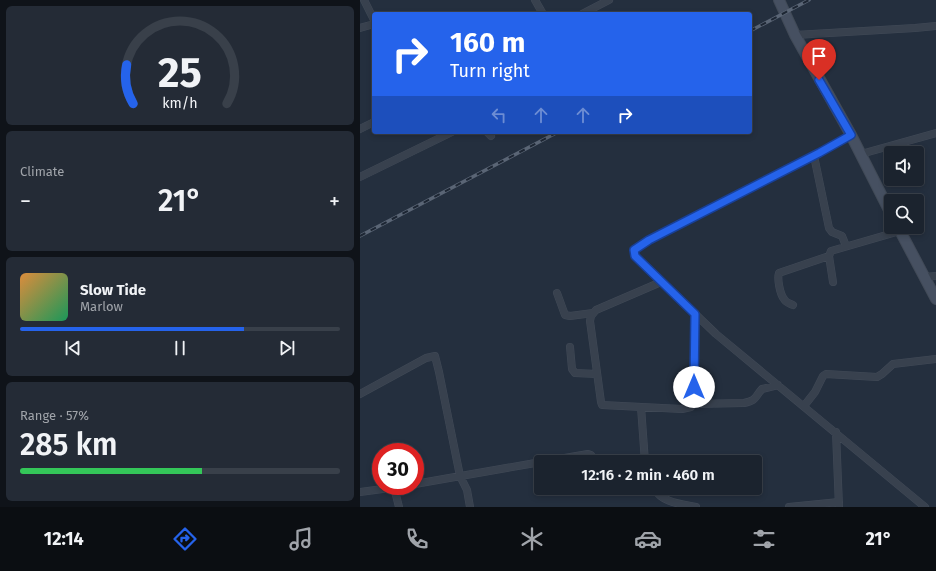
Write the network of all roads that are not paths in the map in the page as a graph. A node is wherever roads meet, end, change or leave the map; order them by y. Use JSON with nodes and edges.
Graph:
{"nodes":[{"id":1,"x":364,"y":0,"type":"edge"},
{"id":2,"x":535,"y":0,"type":"edge"},
{"id":3,"x":609,"y":0,"type":"edge"},
{"id":4,"x":779,"y":0,"type":"edge"},
{"id":5,"x":542,"y":12,"type":"edge"},
{"id":6,"x":586,"y":12,"type":"edge"},
{"id":7,"x":372,"y":16,"type":"edge"},
{"id":8,"x":372,"y":25,"type":"edge"},
{"id":9,"x":936,"y":26,"type":"edge"},
{"id":10,"x":360,"y":28,"type":"edge"},
{"id":11,"x":795,"y":34,"type":"junction"},
{"id":12,"x":372,"y":123,"type":"edge"},
{"id":13,"x":360,"y":129,"type":"edge"},
{"id":14,"x":936,"y":133,"type":"edge"},
{"id":15,"x":448,"y":134,"type":"edge"},
{"id":16,"x":851,"y":135,"type":"junction"},
{"id":17,"x":861,"y":154,"type":"junction"},
{"id":18,"x":814,"y":156,"type":"junction"},
{"id":19,"x":360,"y":177,"type":"edge"},
{"id":20,"x":884,"y":200,"type":"edge"},
{"id":21,"x":884,"y":234,"type":"edge"},
{"id":22,"x":902,"y":234,"type":"edge"},
{"id":23,"x":846,"y":246,"type":"junction"},
{"id":24,"x":829,"y":256,"type":"junction"},
{"id":25,"x":924,"y":276,"type":"junction"},
{"id":26,"x":936,"y":276,"type":"edge"},
{"id":27,"x":661,"y":282,"type":"junction"},
{"id":28,"x":833,"y":282,"type":"dead end"},
{"id":29,"x":557,"y":293,"type":"dead end"},
{"id":30,"x":936,"y":299,"type":"edge"},
{"id":31,"x":793,"y":304,"type":"dead end"},
{"id":32,"x":593,"y":313,"type":"junction"},
{"id":33,"x":695,"y":314,"type":"junction"},
{"id":34,"x":570,"y":347,"type":"dead end"},
{"id":35,"x":936,"y":359,"type":"edge"},
{"id":36,"x":597,"y":374,"type":"junction"},
{"id":37,"x":778,"y":385,"type":"junction"},
{"id":38,"x":360,"y":394,"type":"edge"},
{"id":39,"x":693,"y":404,"type":"junction"},
{"id":40,"x":804,"y":406,"type":"junction"},
{"id":41,"x":641,"y":407,"type":"junction"},
{"id":42,"x":836,"y":432,"type":"junction"},
{"id":43,"x":644,"y":455,"type":"edge"},
{"id":44,"x":534,"y":463,"type":"edge"},
{"id":45,"x":460,"y":476,"type":"junction"},
{"id":46,"x":424,"y":482,"type":"edge"},
{"id":47,"x":372,"y":490,"type":"edge"},
{"id":48,"x":360,"y":492,"type":"edge"},
{"id":49,"x":396,"y":495,"type":"edge"},
{"id":50,"x":658,"y":495,"type":"edge"},
{"id":51,"x":839,"y":505,"type":"edge"},
{"id":52,"x":399,"y":507,"type":"edge"},
{"id":53,"x":470,"y":507,"type":"edge"},
{"id":54,"x":696,"y":507,"type":"edge"},
{"id":55,"x":789,"y":507,"type":"edge"},
{"id":56,"x":925,"y":507,"type":"edge"}],
"edges":[{"from":1,"to":7,"type":"street"},
{"from":2,"to":5,"type":"street"},
{"from":3,"to":6,"type":"street"},
{"from":4,"to":11,"type":"main road"},
{"from":8,"to":10,"type":"street"},
{"from":9,"to":11,"type":"street"},
{"from":11,"to":16,"type":"main road"},
{"from":12,"to":13,"type":"street"},
{"from":14,"to":17,"type":"street"},
{"from":15,"to":19,"type":"street"},
{"from":16,"to":17,"type":"main road"},
{"from":16,"to":18,"type":"street"},
{"from":17,"to":20,"type":"main road"},
{"from":18,"to":23,"type":"street"},
{"from":18,"to":27,"type":"street"},
{"from":21,"to":23,"type":"street"},
{"from":22,"to":25,"type":"main road"},
{"from":23,"to":24,"type":"street"},
{"from":24,"to":28,"type":"street"},
{"from":24,"to":31,"type":"street"},
{"from":25,"to":26,"type":"street"},
{"from":25,"to":30,"type":"main road"},
{"from":27,"to":32,"type":"street"},
{"from":27,"to":33,"type":"street"},
{"from":29,"to":32,"type":"street"},
{"from":32,"to":36,"type":"street"},
{"from":33,"to":37,"type":"street"},
{"from":33,"to":39,"type":"street"},
{"from":34,"to":36,"type":"street"},
{"from":35,"to":40,"type":"street"},
{"from":36,"to":41,"type":"street"},
{"from":37,"to":39,"type":"street"},
{"from":37,"to":40,"type":"street"},
{"from":38,"to":45,"type":"street"},
{"from":39,"to":41,"type":"street"},
{"from":40,"to":42,"type":"street"},
{"from":41,"to":43,"type":"street"},
{"from":42,"to":51,"type":"street"},
{"from":42,"to":56,"type":"street"},
{"from":44,"to":45,"type":"street"},
{"from":45,"to":46,"type":"street"},
{"from":45,"to":53,"type":"street"},
{"from":47,"to":48,"type":"street"},
{"from":49,"to":52,"type":"street"},
{"from":50,"to":54,"type":"street"},
{"from":51,"to":55,"type":"street"}]}
